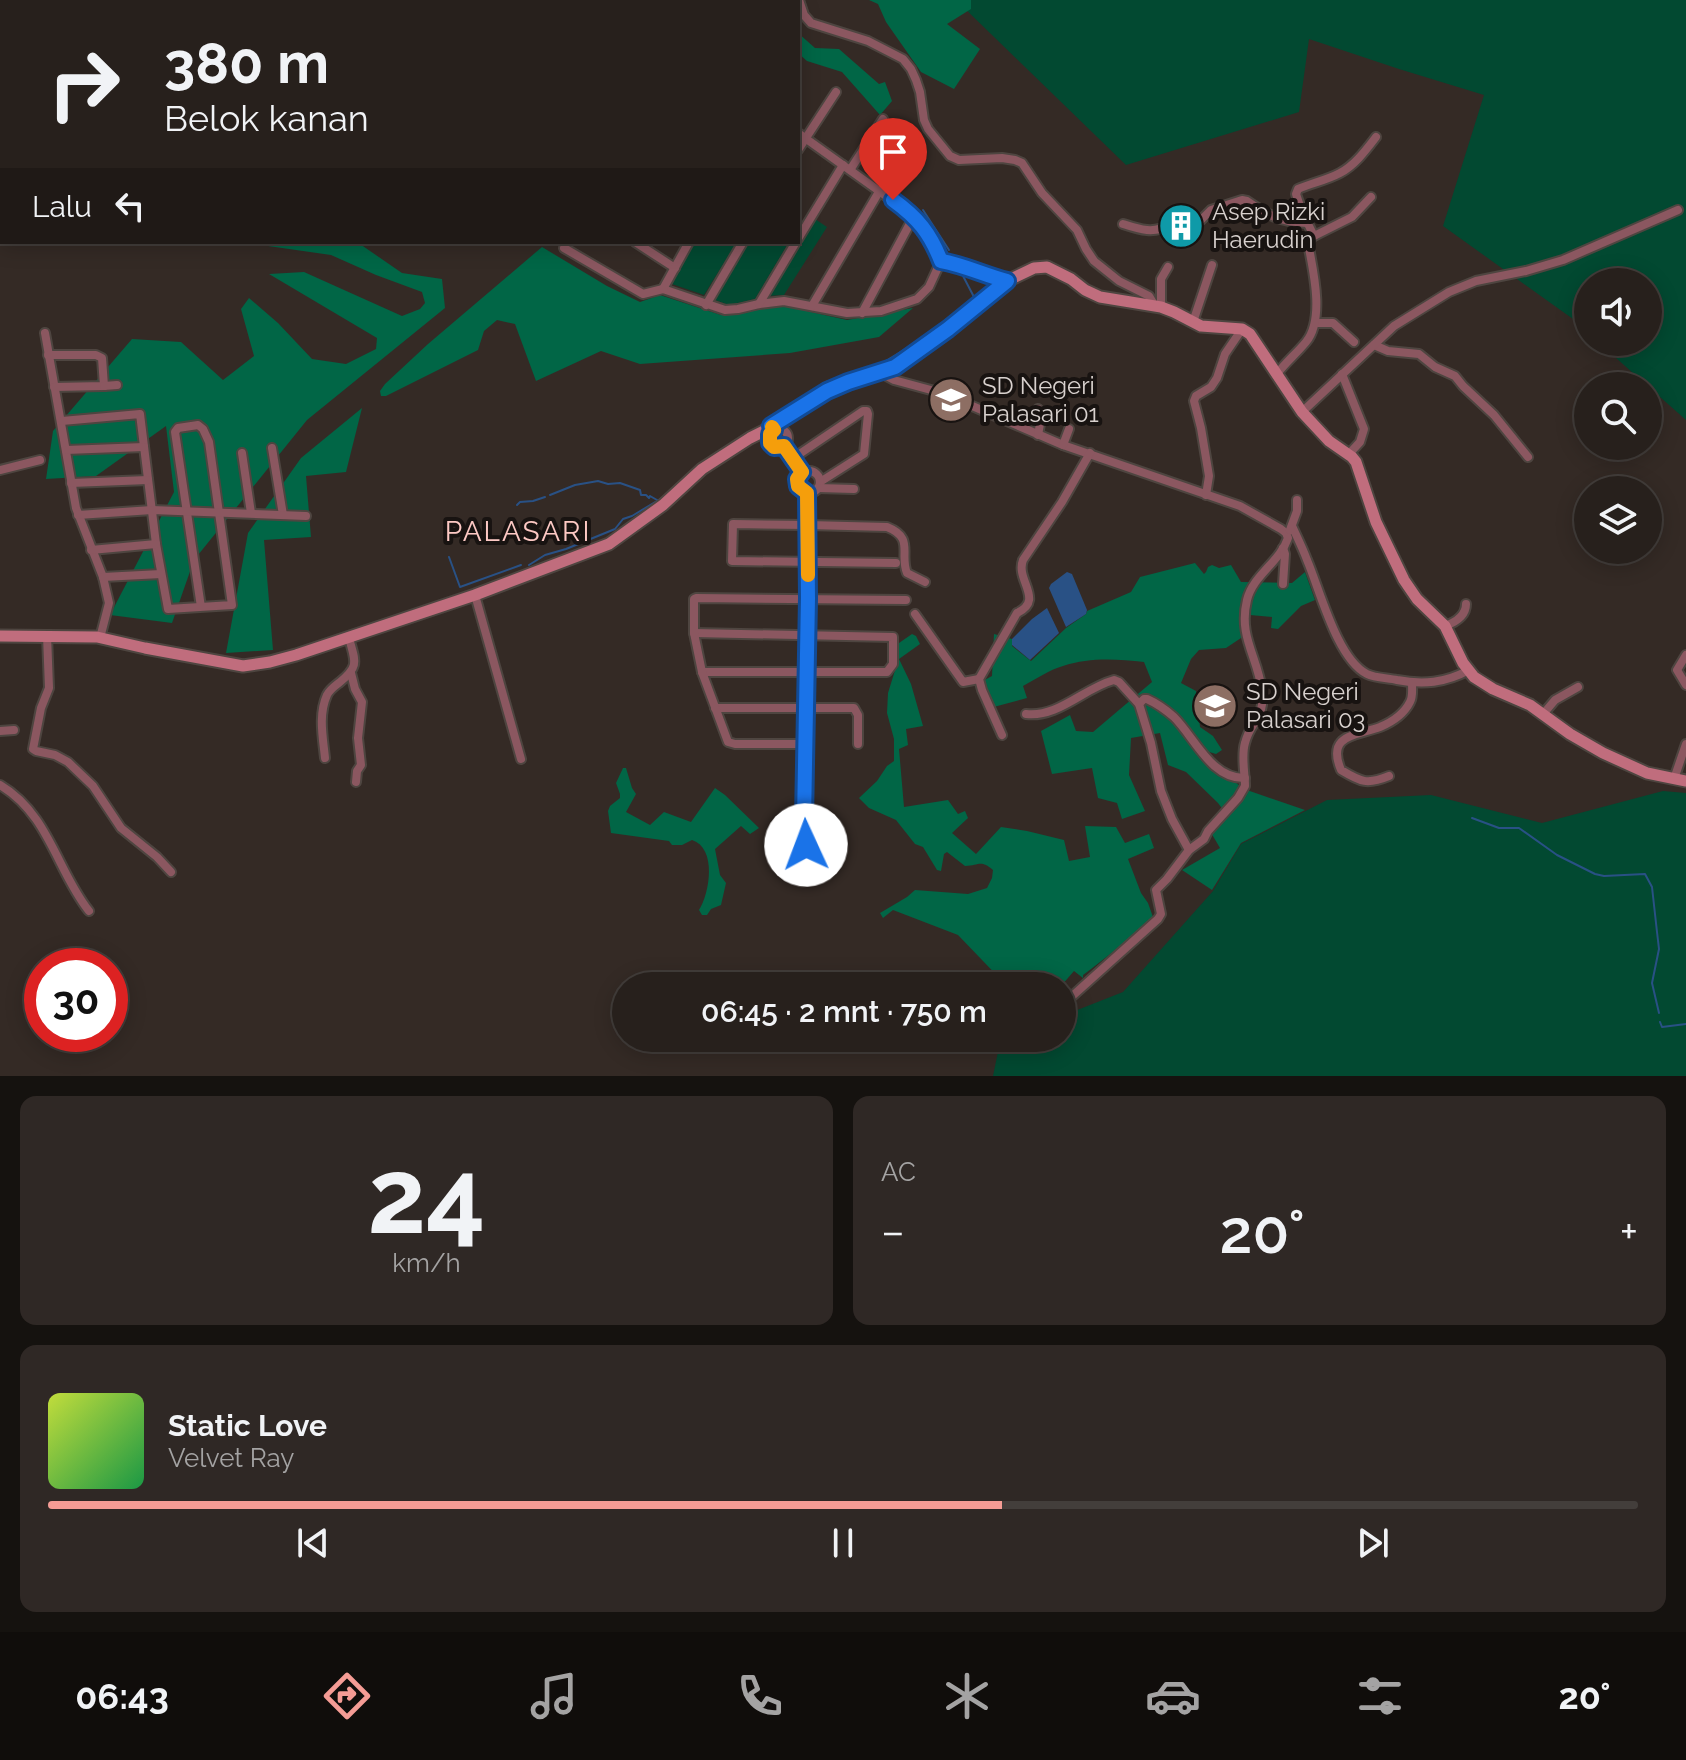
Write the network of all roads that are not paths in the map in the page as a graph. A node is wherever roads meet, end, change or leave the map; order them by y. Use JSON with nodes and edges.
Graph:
{"nodes":[{"id":1,"x":800,"y":3,"type":"edge"},
{"id":2,"x":836,"y":92,"type":"dead end"},
{"id":3,"x":883,"y":119,"type":"dead end"},
{"id":4,"x":802,"y":136,"type":"edge"},
{"id":5,"x":1376,"y":137,"type":"dead end"},
{"id":6,"x":846,"y":167,"type":"junction"},
{"id":7,"x":880,"y":190,"type":"junction"},
{"id":8,"x":1371,"y":197,"type":"dead end"},
{"id":9,"x":1678,"y":210,"type":"dead end"},
{"id":10,"x":914,"y":216,"type":"junction"},
{"id":11,"x":1307,"y":223,"type":"junction"},
{"id":12,"x":1123,"y":224,"type":"dead end"},
{"id":13,"x":800,"y":236,"type":"edge"},
{"id":14,"x":1314,"y":236,"type":"junction"},
{"id":15,"x":638,"y":244,"type":"edge"},
{"id":16,"x":688,"y":244,"type":"edge"},
{"id":17,"x":742,"y":244,"type":"edge"},
{"id":18,"x":795,"y":244,"type":"edge"},
{"id":19,"x":564,"y":248,"type":"dead end"},
{"id":20,"x":941,"y":261,"type":"junction"},
{"id":21,"x":1212,"y":265,"type":"dead end"},
{"id":22,"x":1168,"y":267,"type":"dead end"},
{"id":23,"x":675,"y":268,"type":"junction"},
{"id":24,"x":1007,"y":281,"type":"junction"},
{"id":25,"x":663,"y":289,"type":"junction"},
{"id":26,"x":759,"y":304,"type":"junction"},
{"id":27,"x":706,"y":305,"type":"junction"},
{"id":28,"x":812,"y":306,"type":"junction"},
{"id":29,"x":1158,"y":306,"type":"junction"},
{"id":30,"x":862,"y":313,"type":"junction"},
{"id":31,"x":1193,"y":322,"type":"junction"},
{"id":32,"x":1315,"y":323,"type":"junction"},
{"id":33,"x":1242,"y":329,"type":"junction"},
{"id":34,"x":45,"y":333,"type":"dead end"},
{"id":35,"x":1354,"y":342,"type":"dead end"},
{"id":36,"x":1374,"y":345,"type":"junction"},
{"id":37,"x":48,"y":355,"type":"junction"},
{"id":38,"x":881,"y":373,"type":"junction"},
{"id":39,"x":1342,"y":374,"type":"junction"},
{"id":40,"x":1276,"y":375,"type":"junction"},
{"id":41,"x":117,"y":385,"type":"dead end"},
{"id":42,"x":104,"y":386,"type":"junction"},
{"id":43,"x":54,"y":387,"type":"junction"},
{"id":44,"x":1038,"y":409,"type":"dead end"},
{"id":45,"x":1302,"y":412,"type":"junction"},
{"id":46,"x":62,"y":421,"type":"junction"},
{"id":47,"x":773,"y":428,"type":"junction"},
{"id":48,"x":1069,"y":429,"type":"dead end"},
{"id":49,"x":1038,"y":435,"type":"junction"},
{"id":50,"x":1063,"y":445,"type":"junction"},
{"id":51,"x":144,"y":447,"type":"junction"},
{"id":52,"x":272,"y":448,"type":"dead end"},
{"id":53,"x":66,"y":450,"type":"junction"},
{"id":54,"x":242,"y":453,"type":"dead end"},
{"id":55,"x":1090,"y":453,"type":"junction"},
{"id":56,"x":1349,"y":454,"type":"junction"},
{"id":57,"x":1528,"y":457,"type":"dead end"},
{"id":58,"x":792,"y":459,"type":"junction"},
{"id":59,"x":40,"y":460,"type":"dead end"},
{"id":60,"x":0,"y":470,"type":"edge"},
{"id":61,"x":802,"y":472,"type":"junction"},
{"id":62,"x":148,"y":480,"type":"junction"},
{"id":63,"x":71,"y":483,"type":"junction"},
{"id":64,"x":819,"y":485,"type":"junction"},
{"id":65,"x":854,"y":489,"type":"dead end"},
{"id":66,"x":807,"y":493,"type":"junction"},
{"id":67,"x":1206,"y":495,"type":"junction"},
{"id":68,"x":1297,"y":500,"type":"dead end"},
{"id":69,"x":152,"y":510,"type":"junction"},
{"id":70,"x":187,"y":511,"type":"junction"},
{"id":71,"x":220,"y":511,"type":"junction"},
{"id":72,"x":251,"y":513,"type":"junction"},
{"id":73,"x":78,"y":515,"type":"junction"},
{"id":74,"x":283,"y":515,"type":"junction"},
{"id":75,"x":306,"y":516,"type":"dead end"},
{"id":76,"x":808,"y":525,"type":"junction"},
{"id":77,"x":1289,"y":530,"type":"junction"},
{"id":78,"x":156,"y":544,"type":"junction"},
{"id":79,"x":1283,"y":548,"type":"junction"},
{"id":80,"x":91,"y":550,"type":"junction"},
{"id":81,"x":808,"y":561,"type":"junction"},
{"id":82,"x":896,"y":563,"type":"dead end"},
{"id":83,"x":161,"y":574,"type":"junction"},
{"id":84,"x":103,"y":577,"type":"junction"},
{"id":85,"x":925,"y":582,"type":"dead end"},
{"id":86,"x":1283,"y":584,"type":"dead end"},
{"id":87,"x":475,"y":595,"type":"junction"},
{"id":88,"x":808,"y":598,"type":"junction"},
{"id":89,"x":906,"y":600,"type":"dead end"},
{"id":90,"x":1466,"y":604,"type":"dead end"},
{"id":91,"x":201,"y":607,"type":"junction"},
{"id":92,"x":915,"y":614,"type":"dead end"},
{"id":93,"x":1445,"y":626,"type":"junction"},
{"id":94,"x":694,"y":633,"type":"junction"},
{"id":95,"x":47,"y":635,"type":"junction"},
{"id":96,"x":807,"y":635,"type":"junction"},
{"id":97,"x":0,"y":636,"type":"edge"},
{"id":98,"x":100,"y":638,"type":"junction"},
{"id":99,"x":349,"y":638,"type":"junction"},
{"id":100,"x":1686,"y":655,"type":"edge"},
{"id":101,"x":1469,"y":670,"type":"junction"},
{"id":102,"x":702,"y":672,"type":"junction"},
{"id":103,"x":807,"y":672,"type":"junction"},
{"id":104,"x":351,"y":673,"type":"junction"},
{"id":105,"x":979,"y":679,"type":"junction"},
{"id":106,"x":1412,"y":683,"type":"junction"},
{"id":107,"x":1686,"y":685,"type":"edge"},
{"id":108,"x":1578,"y":687,"type":"dead end"},
{"id":109,"x":1139,"y":704,"type":"junction"},
{"id":110,"x":715,"y":708,"type":"junction"},
{"id":111,"x":807,"y":708,"type":"junction"},
{"id":112,"x":1544,"y":713,"type":"junction"},
{"id":113,"x":1026,"y":714,"type":"dead end"},
{"id":114,"x":14,"y":730,"type":"dead end"},
{"id":115,"x":0,"y":731,"type":"edge"},
{"id":116,"x":1002,"y":735,"type":"dead end"},
{"id":117,"x":806,"y":744,"type":"junction"},
{"id":118,"x":858,"y":744,"type":"dead end"},
{"id":119,"x":1686,"y":744,"type":"edge"},
{"id":120,"x":325,"y":758,"type":"dead end"},
{"id":121,"x":521,"y":759,"type":"dead end"},
{"id":122,"x":1389,"y":776,"type":"dead end"},
{"id":123,"x":1245,"y":778,"type":"junction"},
{"id":124,"x":1680,"y":780,"type":"edge"},
{"id":125,"x":356,"y":782,"type":"dead end"},
{"id":126,"x":0,"y":785,"type":"edge"},
{"id":127,"x":1189,"y":850,"type":"junction"},
{"id":128,"x":818,"y":852,"type":"dead end"},
{"id":129,"x":171,"y":872,"type":"dead end"},
{"id":130,"x":89,"y":911,"type":"dead end"},
{"id":131,"x":1076,"y":993,"type":"edge"}],
"edges":[{"from":1,"to":29,"type":"street"},
{"from":2,"to":4,"type":"street"},
{"from":3,"to":6,"type":"street"},
{"from":4,"to":6,"type":"street"},
{"from":5,"to":11,"type":"street"},
{"from":6,"to":7,"type":"street"},
{"from":6,"to":13,"type":"street"},
{"from":7,"to":10,"type":"street"},
{"from":7,"to":28,"type":"street"},
{"from":8,"to":14,"type":"street"},
{"from":9,"to":36,"type":"street"},
{"from":10,"to":20,"type":"street"},
{"from":10,"to":30,"type":"street"},
{"from":11,"to":12,"type":"street"},
{"from":11,"to":14,"type":"street"},
{"from":14,"to":32,"type":"street"},
{"from":15,"to":23,"type":"street"},
{"from":16,"to":23,"type":"street"},
{"from":17,"to":27,"type":"street"},
{"from":18,"to":26,"type":"street"},
{"from":19,"to":25,"type":"street"},
{"from":20,"to":24,"type":"street"},
{"from":20,"to":30,"type":"street"},
{"from":21,"to":31,"type":"street"},
{"from":22,"to":29,"type":"street"},
{"from":23,"to":25,"type":"street"},
{"from":24,"to":29,"type":"main road"},
{"from":24,"to":38,"type":"main road"},
{"from":25,"to":27,"type":"street"},
{"from":26,"to":27,"type":"street"},
{"from":26,"to":28,"type":"street"},
{"from":28,"to":30,"type":"street"},
{"from":29,"to":31,"type":"main road"},
{"from":31,"to":33,"type":"main road"},
{"from":32,"to":35,"type":"street"},
{"from":32,"to":40,"type":"street"},
{"from":33,"to":40,"type":"main road"},
{"from":33,"to":67,"type":"street"},
{"from":34,"to":37,"type":"street"},
{"from":36,"to":39,"type":"street"},
{"from":36,"to":57,"type":"street"},
{"from":37,"to":42,"type":"street"},
{"from":37,"to":43,"type":"street"},
{"from":38,"to":47,"type":"main road"},
{"from":38,"to":49,"type":"street"},
{"from":39,"to":45,"type":"street"},
{"from":39,"to":56,"type":"street"},
{"from":40,"to":45,"type":"main road"},
{"from":41,"to":42,"type":"street"},
{"from":42,"to":43,"type":"street"},
{"from":43,"to":46,"type":"street"},
{"from":44,"to":49,"type":"street"},
{"from":45,"to":56,"type":"main road"},
{"from":46,"to":51,"type":"street"},
{"from":46,"to":53,"type":"street"},
{"from":47,"to":58,"type":"street"},
{"from":47,"to":87,"type":"main road"},
{"from":48,"to":50,"type":"street"},
{"from":49,"to":50,"type":"street"},
{"from":50,"to":55,"type":"street"},
{"from":51,"to":53,"type":"street"},
{"from":51,"to":62,"type":"street"},
{"from":52,"to":74,"type":"street"},
{"from":53,"to":63,"type":"street"},
{"from":54,"to":72,"type":"street"},
{"from":55,"to":67,"type":"street"},
{"from":55,"to":105,"type":"street"},
{"from":56,"to":93,"type":"main road"},
{"from":58,"to":61,"type":"street"},
{"from":58,"to":64,"type":"street"},
{"from":59,"to":60,"type":"street"},
{"from":61,"to":64,"type":"street"},
{"from":61,"to":66,"type":"street"},
{"from":62,"to":63,"type":"street"},
{"from":62,"to":69,"type":"street"},
{"from":63,"to":73,"type":"street"},
{"from":64,"to":65,"type":"street"},
{"from":64,"to":66,"type":"street"},
{"from":66,"to":76,"type":"street"},
{"from":67,"to":77,"type":"street"},
{"from":68,"to":77,"type":"street"},
{"from":69,"to":70,"type":"street"},
{"from":69,"to":73,"type":"street"},
{"from":69,"to":78,"type":"street"},
{"from":70,"to":71,"type":"street"},
{"from":70,"to":71,"type":"street"},
{"from":70,"to":91,"type":"street"},
{"from":71,"to":72,"type":"street"},
{"from":71,"to":91,"type":"street"},
{"from":72,"to":74,"type":"street"},
{"from":73,"to":80,"type":"street"},
{"from":74,"to":75,"type":"street"},
{"from":76,"to":81,"type":"street"},
{"from":76,"to":81,"type":"street"},
{"from":76,"to":85,"type":"street"},
{"from":77,"to":79,"type":"street"},
{"from":77,"to":106,"type":"street"},
{"from":78,"to":80,"type":"street"},
{"from":78,"to":83,"type":"street"},
{"from":79,"to":86,"type":"street"},
{"from":79,"to":123,"type":"street"},
{"from":80,"to":84,"type":"street"},
{"from":81,"to":82,"type":"street"},
{"from":81,"to":88,"type":"street"},
{"from":83,"to":84,"type":"street"},
{"from":83,"to":91,"type":"street"},
{"from":84,"to":98,"type":"street"},
{"from":87,"to":99,"type":"main road"},
{"from":87,"to":121,"type":"street"},
{"from":88,"to":89,"type":"street"},
{"from":88,"to":94,"type":"street"},
{"from":88,"to":96,"type":"street"},
{"from":90,"to":93,"type":"street"},
{"from":92,"to":105,"type":"street"},
{"from":93,"to":101,"type":"main road"},
{"from":94,"to":96,"type":"street"},
{"from":94,"to":102,"type":"street"},
{"from":95,"to":97,"type":"main road"},
{"from":95,"to":98,"type":"main road"},
{"from":95,"to":129,"type":"street"},
{"from":96,"to":103,"type":"street"},
{"from":96,"to":103,"type":"street"},
{"from":98,"to":99,"type":"main road"},
{"from":99,"to":104,"type":"street"},
{"from":100,"to":107,"type":"street"},
{"from":101,"to":106,"type":"street"},
{"from":101,"to":112,"type":"main road"},
{"from":102,"to":103,"type":"street"},
{"from":102,"to":110,"type":"street"},
{"from":103,"to":111,"type":"street"},
{"from":104,"to":120,"type":"street"},
{"from":104,"to":125,"type":"street"},
{"from":105,"to":116,"type":"street"},
{"from":106,"to":122,"type":"street"},
{"from":108,"to":112,"type":"street"},
{"from":109,"to":113,"type":"street"},
{"from":109,"to":123,"type":"street"},
{"from":109,"to":127,"type":"street"},
{"from":110,"to":111,"type":"street"},
{"from":110,"to":117,"type":"street"},
{"from":111,"to":117,"type":"street"},
{"from":111,"to":118,"type":"street"},
{"from":112,"to":124,"type":"main road"},
{"from":114,"to":115,"type":"street"},
{"from":117,"to":128,"type":"street"},
{"from":119,"to":124,"type":"street"},
{"from":123,"to":127,"type":"street"},
{"from":126,"to":130,"type":"street"},
{"from":127,"to":131,"type":"street"}]}
